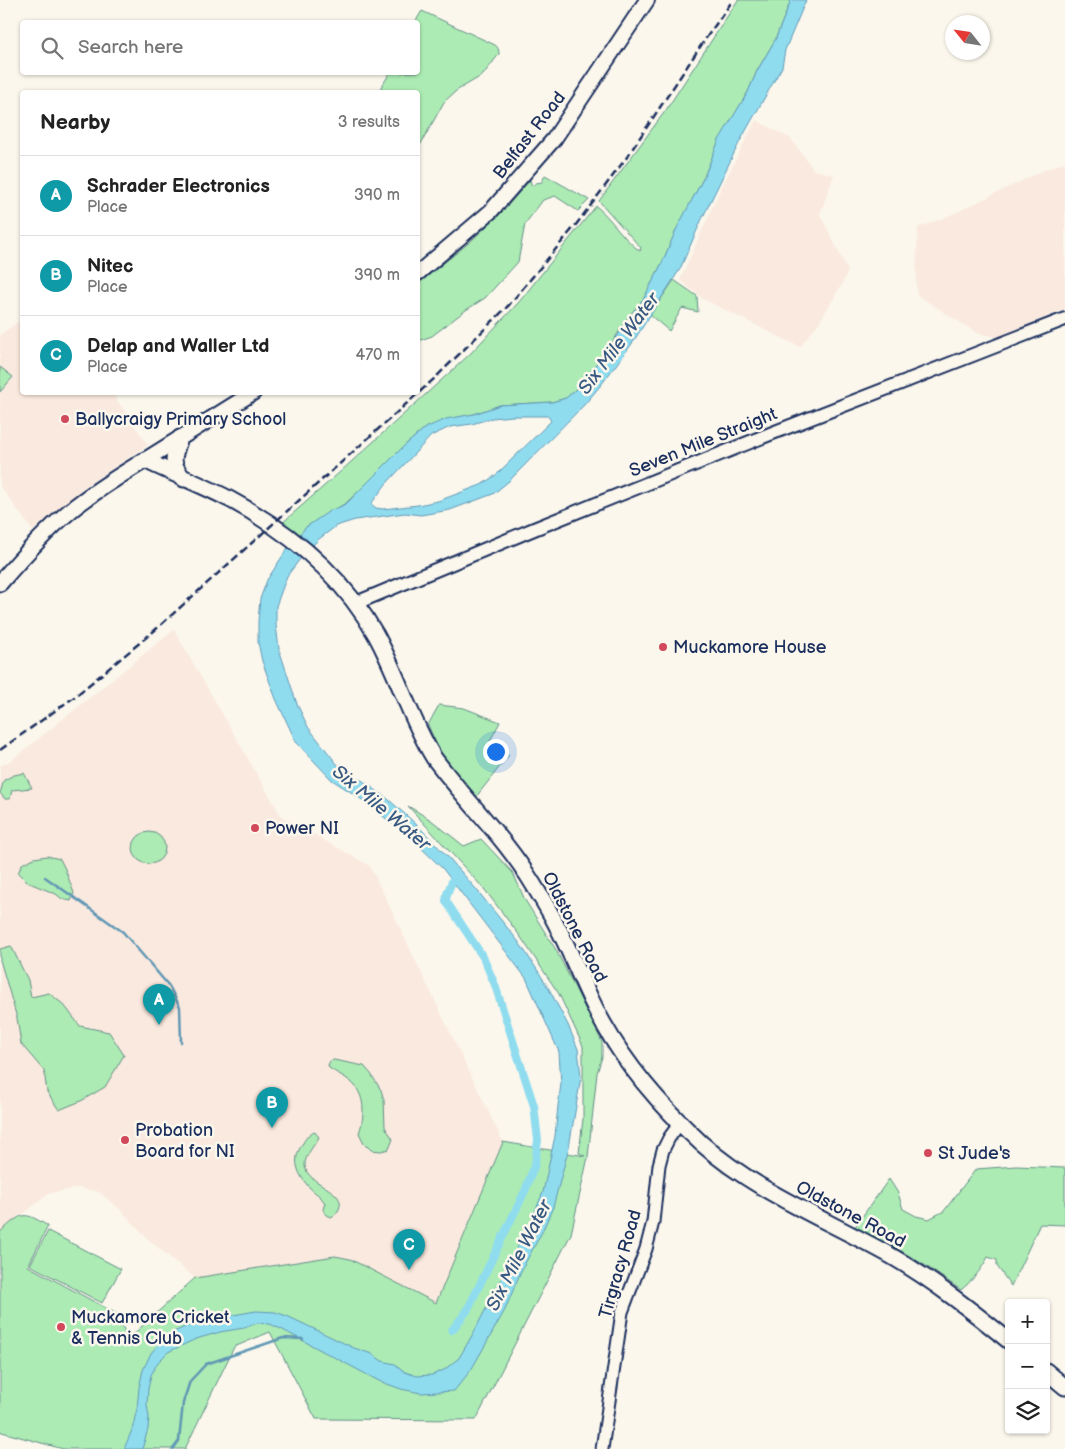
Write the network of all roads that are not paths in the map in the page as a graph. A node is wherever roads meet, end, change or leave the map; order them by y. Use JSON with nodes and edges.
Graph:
{"nodes":[{"id":1,"x":647,"y":0,"type":"edge"},
{"id":2,"x":420,"y":271,"type":"edge"},
{"id":3,"x":1065,"y":319,"type":"edge"},
{"id":4,"x":249,"y":395,"type":"edge"},
{"id":5,"x":180,"y":438,"type":"junction"},
{"id":6,"x":144,"y":460,"type":"junction"},
{"id":7,"x":184,"y":479,"type":"junction"},
{"id":8,"x":0,"y":583,"type":"edge"},
{"id":9,"x":356,"y":603,"type":"junction"},
{"id":10,"x":680,"y":1123,"type":"junction"},
{"id":11,"x":1005,"y":1337,"type":"edge"},
{"id":12,"x":1050,"y":1374,"type":"edge"},
{"id":13,"x":1065,"y":1387,"type":"edge"},
{"id":14,"x":602,"y":1449,"type":"edge"}],
"edges":[{"from":1,"to":2,"type":"main road","name":"Belfast Road"},
{"from":3,"to":9,"type":"main road","name":"Seven Mile Straight"},
{"from":4,"to":5,"type":"main road"},
{"from":5,"to":6,"type":"main road"},
{"from":5,"to":7,"type":"highway"},
{"from":6,"to":7,"type":"highway","name":"Oldstone Road"},
{"from":6,"to":8,"type":"highway"},
{"from":7,"to":9,"type":"highway","name":"Oldstone Road"},
{"from":9,"to":10,"type":"highway","name":"Oldstone Road"},
{"from":10,"to":11,"type":"highway","name":"Oldstone Road"},
{"from":10,"to":14,"type":"street","name":"Tirgracy Road"},
{"from":12,"to":13,"type":"highway"}]}
